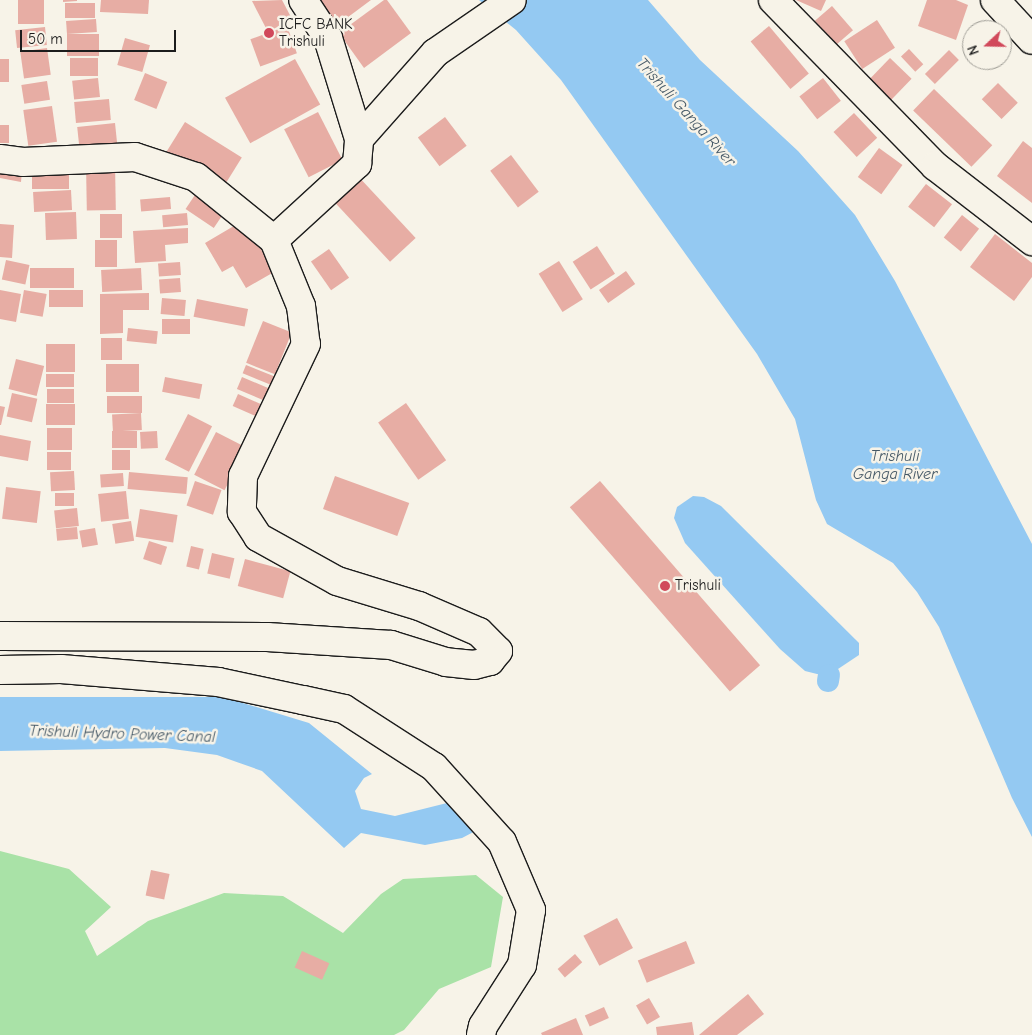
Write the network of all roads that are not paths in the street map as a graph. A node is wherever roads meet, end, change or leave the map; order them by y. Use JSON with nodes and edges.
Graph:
{"nodes":[{"id":1,"x":303,"y":0,"type":"edge"},
{"id":2,"x":512,"y":0,"type":"edge"},
{"id":3,"x":773,"y":0,"type":"edge"},
{"id":4,"x":995,"y":0,"type":"edge"},
{"id":5,"x":1032,"y":40,"type":"edge"},
{"id":6,"x":359,"y":139,"type":"junction"},
{"id":7,"x":0,"y":159,"type":"edge"},
{"id":8,"x":274,"y":240,"type":"junction"},
{"id":9,"x":1032,"y":241,"type":"edge"},
{"id":10,"x":0,"y":636,"type":"edge"},
{"id":11,"x":0,"y":670,"type":"edge"},
{"id":12,"x":481,"y":1035,"type":"edge"}],
"edges":[{"from":1,"to":6,"type":"street"},
{"from":2,"to":6,"type":"street"},
{"from":3,"to":9,"type":"street"},
{"from":4,"to":5,"type":"street"},
{"from":6,"to":8,"type":"street"},
{"from":7,"to":8,"type":"street"},
{"from":8,"to":10,"type":"street"},
{"from":11,"to":12,"type":"street"}]}
